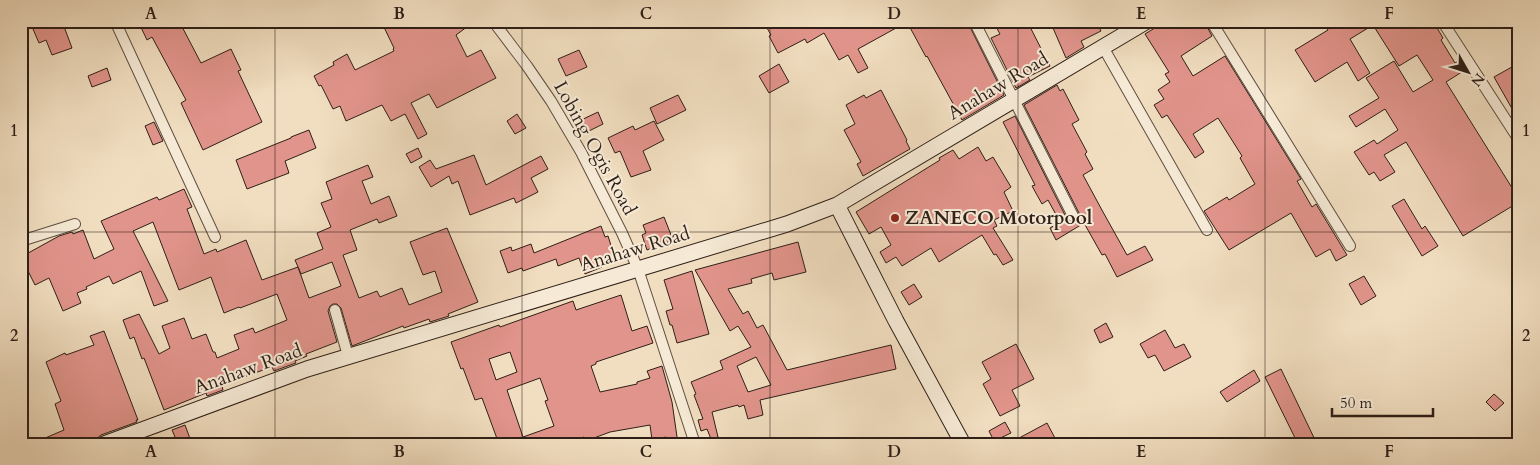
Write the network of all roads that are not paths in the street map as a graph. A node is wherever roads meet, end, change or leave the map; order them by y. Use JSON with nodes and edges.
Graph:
{"nodes":[{"id":1,"x":115,"y":21,"type":"edge"},
{"id":2,"x":492,"y":21,"type":"edge"},
{"id":3,"x":974,"y":21,"type":"edge"},
{"id":4,"x":1147,"y":21,"type":"edge"},
{"id":5,"x":1211,"y":21,"type":"edge"},
{"id":6,"x":1442,"y":21,"type":"edge"},
{"id":7,"x":1103,"y":47,"type":"junction"},
{"id":8,"x":1013,"y":100,"type":"junction"},
{"id":9,"x":1519,"y":140,"type":"edge"},
{"id":10,"x":837,"y":205,"type":"junction"},
{"id":11,"x":1073,"y":216,"type":"dead end"},
{"id":12,"x":75,"y":224,"type":"dead end"},
{"id":13,"x":1207,"y":230,"type":"dead end"},
{"id":14,"x":215,"y":237,"type":"dead end"},
{"id":15,"x":21,"y":240,"type":"edge"},
{"id":16,"x":1350,"y":246,"type":"dead end"},
{"id":17,"x":638,"y":269,"type":"junction"},
{"id":18,"x":335,"y":310,"type":"dead end"},
{"id":19,"x":348,"y":356,"type":"junction"},
{"id":20,"x":104,"y":444,"type":"edge"},
{"id":21,"x":695,"y":444,"type":"edge"},
{"id":22,"x":963,"y":444,"type":"edge"}],
"edges":[{"from":1,"to":14,"type":"street"},
{"from":2,"to":17,"type":"street","name":"Lobing Ogis Road"},
{"from":3,"to":8,"type":"street"},
{"from":4,"to":7,"type":"street","name":"Anahaw Road"},
{"from":5,"to":16,"type":"street"},
{"from":6,"to":9,"type":"street"},
{"from":7,"to":8,"type":"street","name":"Anahaw Road"},
{"from":7,"to":13,"type":"street"},
{"from":8,"to":10,"type":"street","name":"Anahaw Road"},
{"from":8,"to":11,"type":"street"},
{"from":10,"to":17,"type":"street","name":"Anahaw Road"},
{"from":10,"to":22,"type":"street"},
{"from":12,"to":15,"type":"street"},
{"from":17,"to":19,"type":"street","name":"Anahaw Road"},
{"from":17,"to":21,"type":"street","name":"Lobing Ogis Road"},
{"from":18,"to":19,"type":"street"},
{"from":19,"to":20,"type":"street","name":"Anahaw Road"}]}
